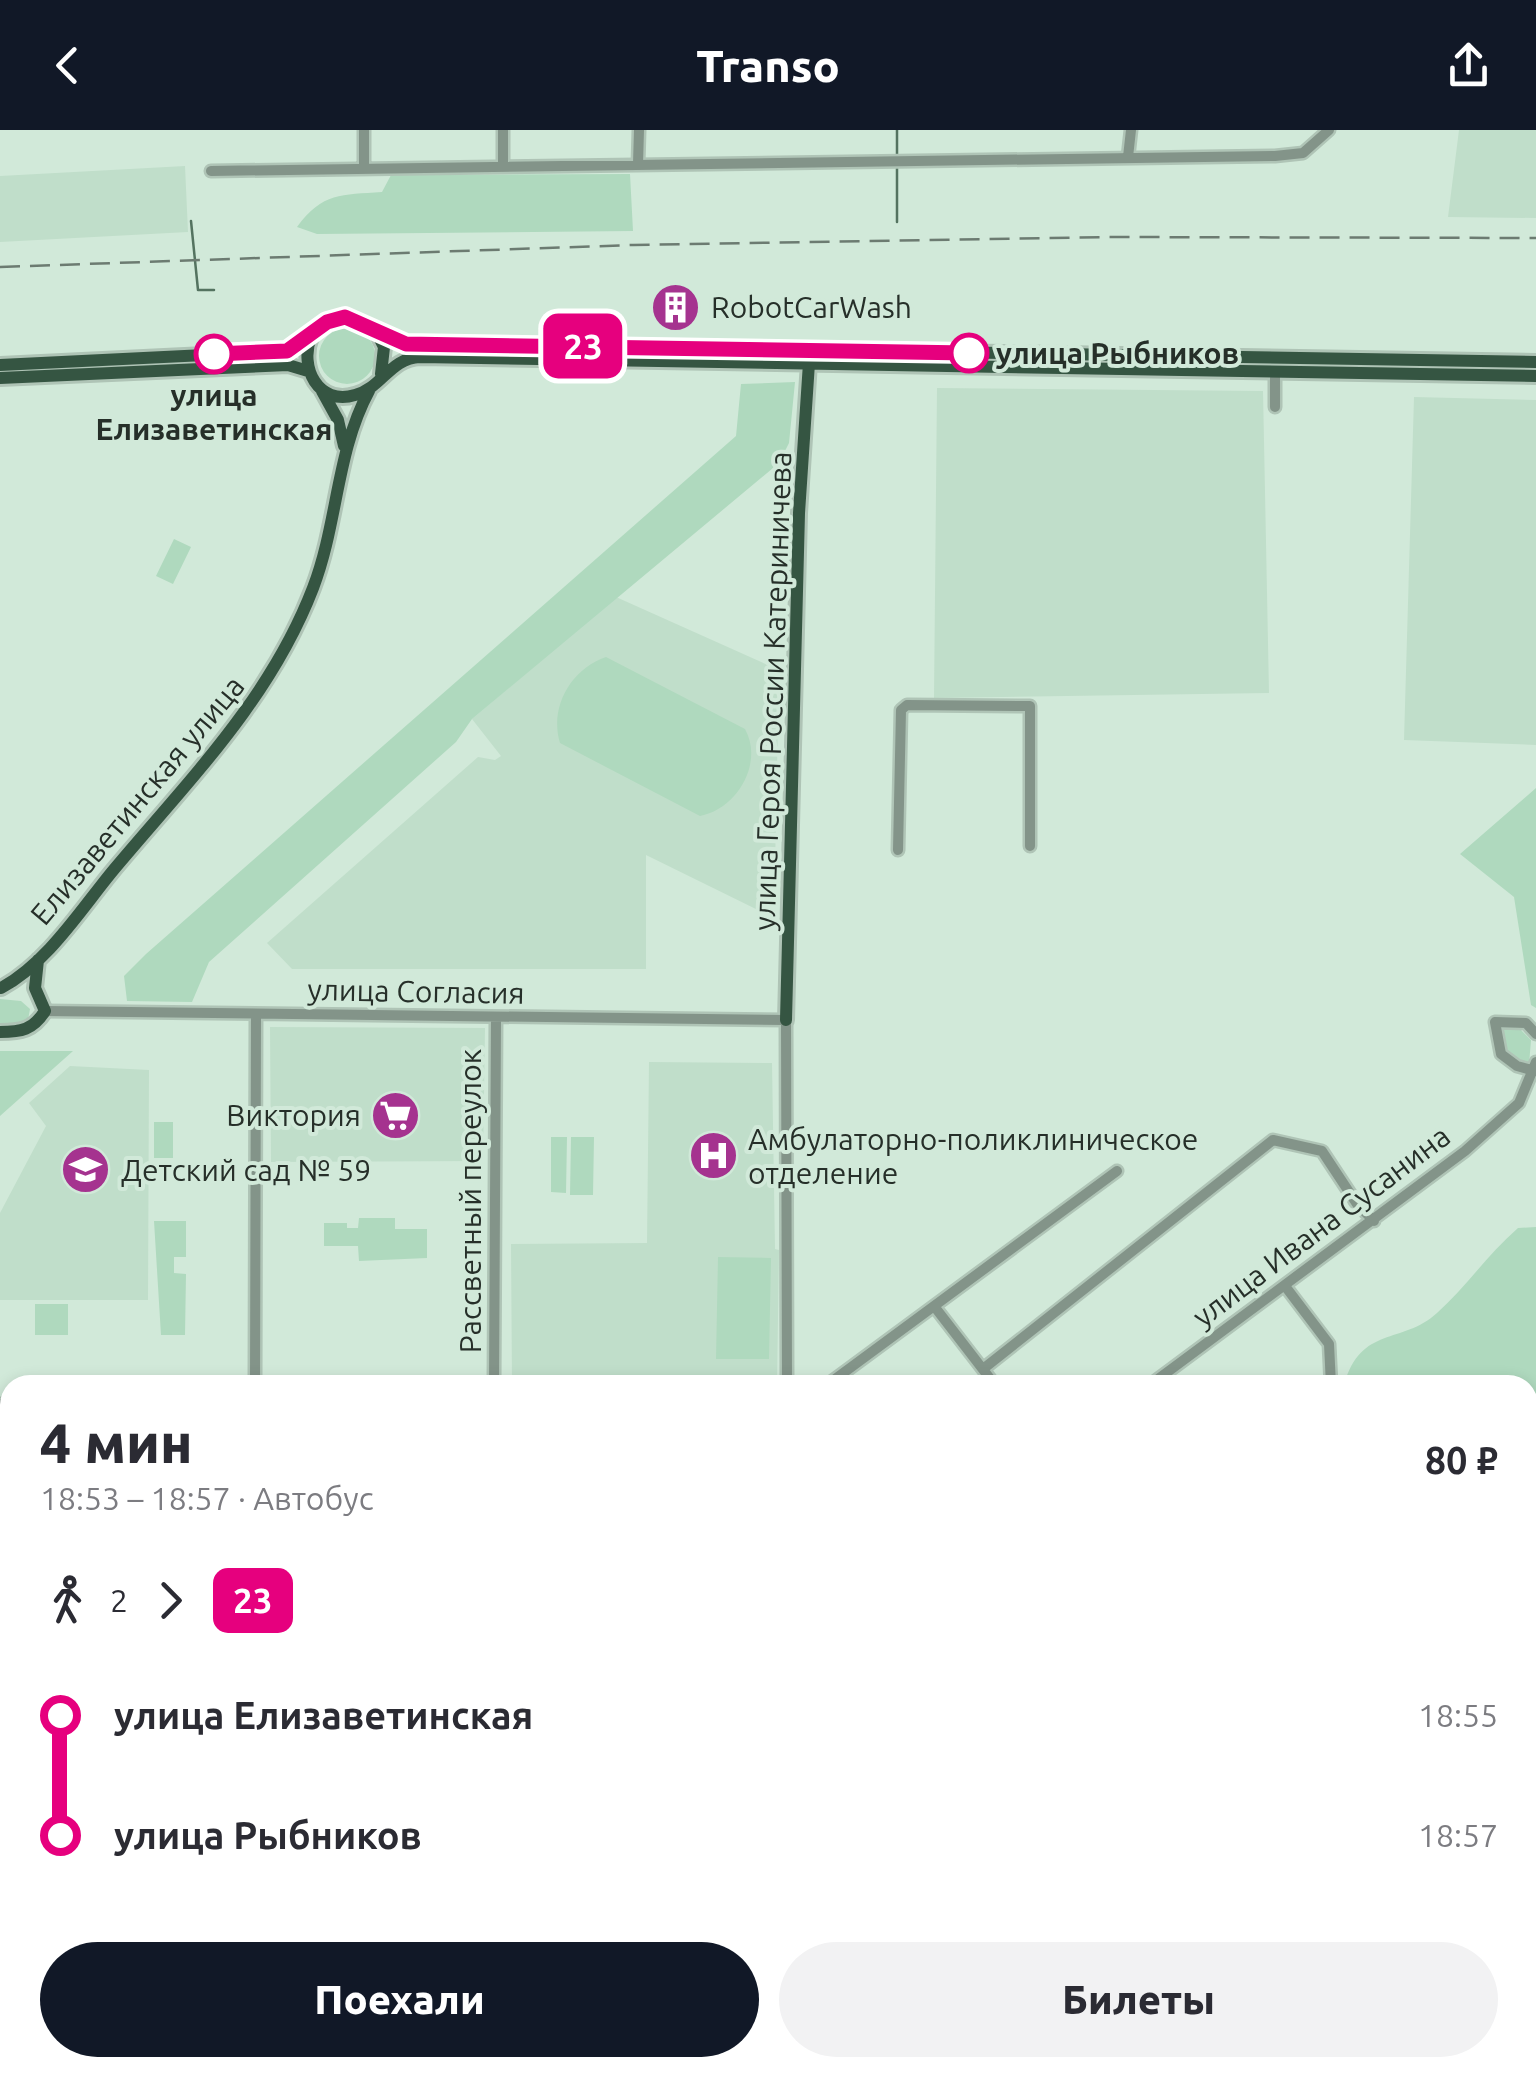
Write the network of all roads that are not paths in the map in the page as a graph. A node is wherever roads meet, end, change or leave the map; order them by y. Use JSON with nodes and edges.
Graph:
{"nodes":[{"id":1,"x":364,"y":130,"type":"edge"},
{"id":2,"x":503,"y":130,"type":"edge"},
{"id":3,"x":639,"y":130,"type":"edge"},
{"id":4,"x":1131,"y":130,"type":"edge"},
{"id":5,"x":1329,"y":130,"type":"edge"},
{"id":6,"x":1128,"y":157,"type":"junction"},
{"id":7,"x":638,"y":164,"type":"junction"},
{"id":8,"x":503,"y":166,"type":"junction"},
{"id":9,"x":364,"y":169,"type":"junction"},
{"id":10,"x":211,"y":171,"type":"dead end"},
{"id":11,"x":374,"y":329,"type":"junction"},
{"id":12,"x":311,"y":336,"type":"junction"},
{"id":13,"x":1536,"y":362,"type":"edge"},
{"id":14,"x":810,"y":363,"type":"junction"},
{"id":15,"x":0,"y":365,"type":"edge"},
{"id":16,"x":308,"y":371,"type":"junction"},
{"id":17,"x":1275,"y":371,"type":"junction"},
{"id":18,"x":1536,"y":376,"type":"edge"},
{"id":19,"x":0,"y":378,"type":"edge"},
{"id":20,"x":375,"y":382,"type":"junction"},
{"id":21,"x":320,"y":388,"type":"junction"},
{"id":22,"x":1275,"y":407,"type":"dead end"},
{"id":23,"x":344,"y":447,"type":"junction"},
{"id":24,"x":1030,"y":846,"type":"dead end"},
{"id":25,"x":898,"y":850,"type":"dead end"},
{"id":26,"x":38,"y":958,"type":"junction"},
{"id":27,"x":0,"y":988,"type":"edge"},
{"id":28,"x":38,"y":996,"type":"junction"},
{"id":29,"x":45,"y":1011,"type":"junction"},
{"id":30,"x":256,"y":1014,"type":"junction"},
{"id":31,"x":496,"y":1017,"type":"junction"},
{"id":32,"x":786,"y":1020,"type":"junction"},
{"id":33,"x":1534,"y":1030,"type":"edge"},
{"id":34,"x":0,"y":1032,"type":"edge"},
{"id":35,"x":1536,"y":1062,"type":"edge"},
{"id":36,"x":1535,"y":1070,"type":"edge"},
{"id":37,"x":1117,"y":1171,"type":"dead end"},
{"id":38,"x":1374,"y":1221,"type":"junction"},
{"id":39,"x":1286,"y":1286,"type":"junction"},
{"id":40,"x":934,"y":1306,"type":"junction"},
{"id":41,"x":983,"y":1369,"type":"junction"},
{"id":42,"x":255,"y":1375,"type":"edge"},
{"id":43,"x":494,"y":1375,"type":"edge"},
{"id":44,"x":787,"y":1375,"type":"edge"},
{"id":45,"x":841,"y":1375,"type":"edge"},
{"id":46,"x":988,"y":1375,"type":"edge"},
{"id":47,"x":1164,"y":1375,"type":"edge"},
{"id":48,"x":1331,"y":1375,"type":"edge"}],
"edges":[{"from":1,"to":9,"type":"street"},
{"from":2,"to":8,"type":"street"},
{"from":3,"to":7,"type":"street"},
{"from":4,"to":6,"type":"street"},
{"from":5,"to":6,"type":"street"},
{"from":6,"to":7,"type":"street"},
{"from":7,"to":8,"type":"street"},
{"from":8,"to":9,"type":"street"},
{"from":9,"to":10,"type":"street"},
{"from":11,"to":12,"type":"main road"},
{"from":11,"to":13,"type":"main road"},
{"from":11,"to":20,"type":"main road"},
{"from":12,"to":15,"type":"main road"},
{"from":12,"to":16,"type":"main road"},
{"from":14,"to":17,"type":"main road"},
{"from":14,"to":20,"type":"main road"},
{"from":14,"to":32,"type":"main road","name":"улица Героя России Катериничева"},
{"from":16,"to":19,"type":"main road"},
{"from":16,"to":21,"type":"main road"},
{"from":17,"to":18,"type":"main road"},
{"from":17,"to":22,"type":"street"},
{"from":20,"to":21,"type":"main road"},
{"from":20,"to":23,"type":"main road","name":"Елизаветинская улица"},
{"from":21,"to":23,"type":"main road","name":"Елизаветинская улица"},
{"from":23,"to":26,"type":"main road","name":"Елизаветинская улица"},
{"from":24,"to":25,"type":"street"},
{"from":26,"to":27,"type":"main road","name":"Елизаветинская улица"},
{"from":26,"to":28,"type":"main road","name":"Елизаветинская улица"},
{"from":27,"to":28,"type":"main road"},
{"from":28,"to":29,"type":"main road"},
{"from":29,"to":30,"type":"street","name":"улица Согласия"},
{"from":29,"to":34,"type":"main road","name":"улица Согласия"},
{"from":30,"to":31,"type":"street","name":"улица Согласия"},
{"from":30,"to":42,"type":"street"},
{"from":31,"to":32,"type":"street","name":"улица Согласия"},
{"from":31,"to":43,"type":"street","name":"Рассветный переулок"},
{"from":32,"to":44,"type":"street"},
{"from":33,"to":36,"type":"street"},
{"from":35,"to":36,"type":"street"},
{"from":36,"to":38,"type":"street","name":"улица Ивана Сусанина"},
{"from":37,"to":40,"type":"street"},
{"from":38,"to":39,"type":"street","name":"улица Ивана Сусанина"},
{"from":38,"to":41,"type":"street"},
{"from":39,"to":47,"type":"street","name":"улица Ивана Сусанина"},
{"from":39,"to":48,"type":"street"},
{"from":40,"to":41,"type":"street"},
{"from":40,"to":45,"type":"street"},
{"from":41,"to":46,"type":"street"}]}
